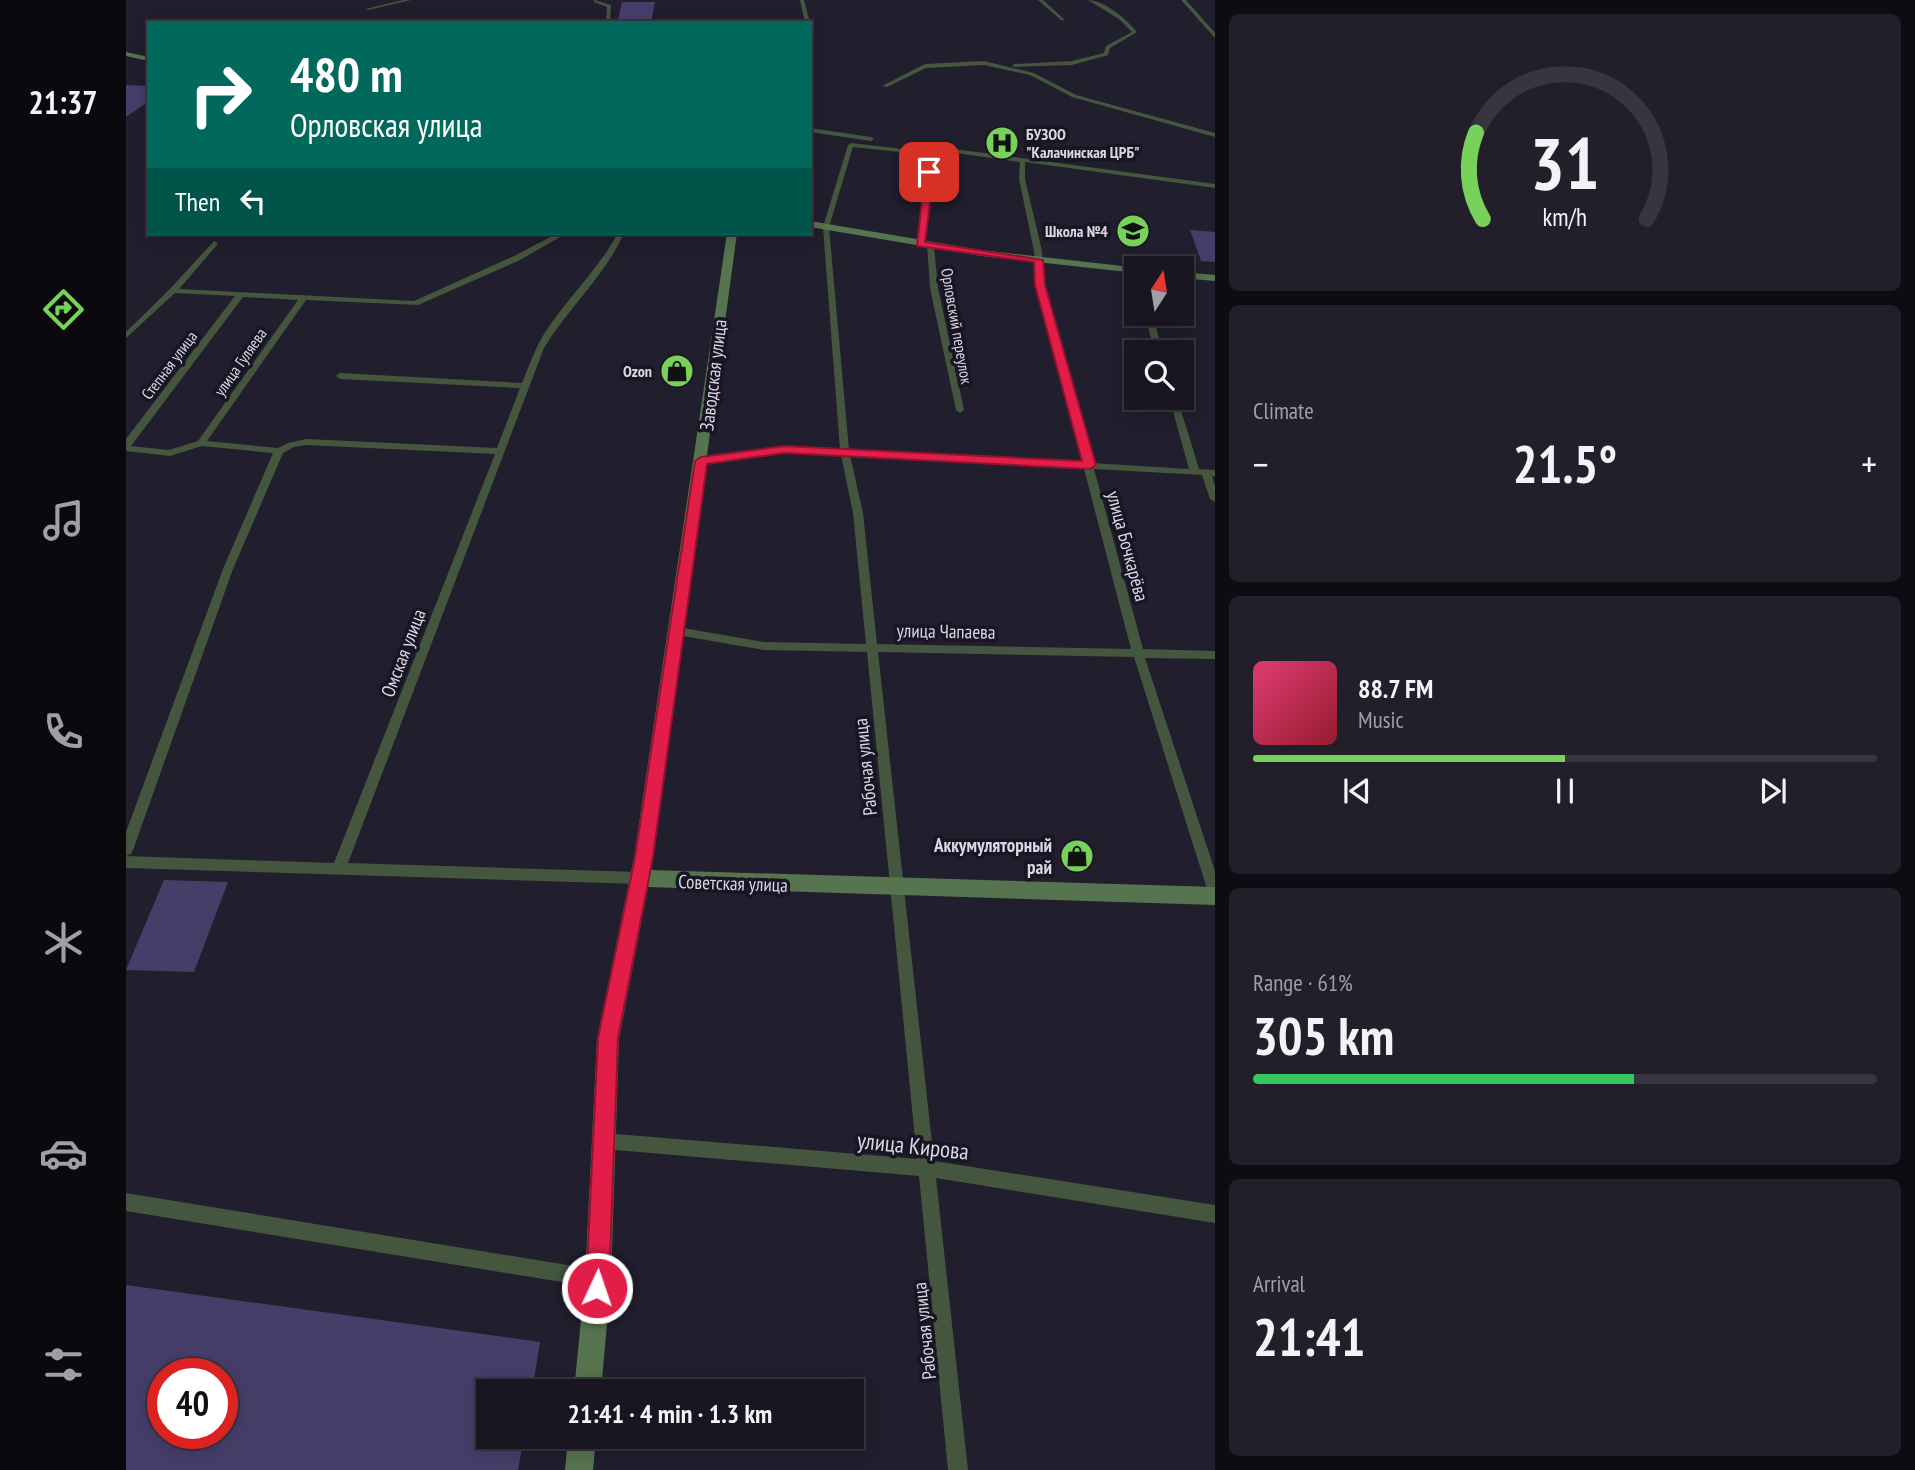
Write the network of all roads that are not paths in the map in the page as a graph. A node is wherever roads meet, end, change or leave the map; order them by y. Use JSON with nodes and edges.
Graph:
{"nodes":[{"id":1,"x":409,"y":0,"type":"edge"},
{"id":2,"x":802,"y":0,"type":"edge"},
{"id":3,"x":1040,"y":0,"type":"edge"},
{"id":4,"x":1090,"y":0,"type":"edge"},
{"id":5,"x":1183,"y":0,"type":"edge"},
{"id":6,"x":596,"y":1,"type":"edge"},
{"id":7,"x":368,"y":9,"type":"dead end"},
{"id":8,"x":1063,"y":19,"type":"dead end"},
{"id":9,"x":608,"y":21,"type":"edge"},
{"id":10,"x":807,"y":21,"type":"edge"},
{"id":11,"x":1215,"y":36,"type":"edge"},
{"id":12,"x":126,"y":54,"type":"edge"},
{"id":13,"x":147,"y":59,"type":"edge"},
{"id":14,"x":1010,"y":68,"type":"junction"},
{"id":15,"x":885,"y":86,"type":"dead end"},
{"id":16,"x":812,"y":130,"type":"edge"},
{"id":17,"x":1215,"y":135,"type":"edge"},
{"id":18,"x":932,"y":151,"type":"junction"},
{"id":19,"x":1022,"y":163,"type":"junction"},
{"id":20,"x":1215,"y":186,"type":"edge"},
{"id":21,"x":812,"y":224,"type":"edge"},
{"id":22,"x":826,"y":227,"type":"junction"},
{"id":23,"x":559,"y":235,"type":"edge"},
{"id":24,"x":620,"y":235,"type":"edge"},
{"id":25,"x":732,"y":235,"type":"edge"},
{"id":26,"x":214,"y":243,"type":"dead end"},
{"id":27,"x":925,"y":245,"type":"junction"},
{"id":28,"x":1039,"y":260,"type":"junction"},
{"id":29,"x":1124,"y":269,"type":"edge"},
{"id":30,"x":1194,"y":276,"type":"edge"},
{"id":31,"x":1215,"y":278,"type":"edge"},
{"id":32,"x":173,"y":291,"type":"junction"},
{"id":33,"x":240,"y":295,"type":"junction"},
{"id":34,"x":303,"y":298,"type":"junction"},
{"id":35,"x":126,"y":336,"type":"edge"},
{"id":36,"x":340,"y":376,"type":"dead end"},
{"id":37,"x":526,"y":386,"type":"junction"},
{"id":38,"x":961,"y":410,"type":"dead end"},
{"id":39,"x":1178,"y":410,"type":"edge"},
{"id":40,"x":201,"y":443,"type":"junction"},
{"id":41,"x":499,"y":451,"type":"junction"},
{"id":42,"x":279,"y":452,"type":"junction"},
{"id":43,"x":845,"y":452,"type":"junction"},
{"id":44,"x":701,"y":461,"type":"junction"},
{"id":45,"x":1090,"y":465,"type":"junction"},
{"id":46,"x":1205,"y":473,"type":"edge"},
{"id":47,"x":1215,"y":499,"type":"edge"},
{"id":48,"x":677,"y":631,"type":"junction"},
{"id":49,"x":872,"y":647,"type":"junction"},
{"id":50,"x":1138,"y":653,"type":"junction"},
{"id":51,"x":1215,"y":655,"type":"edge"},
{"id":52,"x":126,"y":850,"type":"edge"},
{"id":53,"x":126,"y":862,"type":"edge"},
{"id":54,"x":339,"y":868,"type":"junction"},
{"id":55,"x":639,"y":878,"type":"junction"},
{"id":56,"x":897,"y":888,"type":"junction"},
{"id":57,"x":1215,"y":894,"type":"edge"},
{"id":58,"x":604,"y":1141,"type":"junction"},
{"id":59,"x":927,"y":1168,"type":"junction"},
{"id":60,"x":126,"y":1202,"type":"edge"},
{"id":61,"x":1215,"y":1214,"type":"edge"},
{"id":62,"x":598,"y":1279,"type":"junction"},
{"id":63,"x":588,"y":1379,"type":"edge"},
{"id":64,"x":581,"y":1449,"type":"edge"},
{"id":65,"x":579,"y":1470,"type":"edge"},
{"id":66,"x":958,"y":1470,"type":"edge"}],
"edges":[{"from":1,"to":7,"type":"street"},
{"from":2,"to":10,"type":"street"},
{"from":3,"to":8,"type":"street"},
{"from":4,"to":14,"type":"street"},
{"from":5,"to":11,"type":"street"},
{"from":6,"to":9,"type":"street"},
{"from":12,"to":13,"type":"street"},
{"from":14,"to":15,"type":"street"},
{"from":14,"to":17,"type":"street"},
{"from":16,"to":18,"type":"street"},
{"from":18,"to":19,"type":"street"},
{"from":18,"to":22,"type":"street","name":"Рабочая улица"},
{"from":18,"to":27,"type":"street","name":"Орловский переулок"},
{"from":19,"to":20,"type":"street"},
{"from":19,"to":28,"type":"street","name":"улица Бочкарёва"},
{"from":21,"to":22,"type":"street"},
{"from":22,"to":27,"type":"street"},
{"from":22,"to":43,"type":"street","name":"Рабочая улица"},
{"from":23,"to":34,"type":"street"},
{"from":24,"to":37,"type":"street","name":"Омская улица"},
{"from":25,"to":44,"type":"street","name":"Заводская улица"},
{"from":26,"to":32,"type":"street"},
{"from":27,"to":28,"type":"street"},
{"from":27,"to":38,"type":"street","name":"Орловский переулок"},
{"from":28,"to":29,"type":"street"},
{"from":28,"to":45,"type":"street","name":"улица Бочкарёва"},
{"from":30,"to":31,"type":"street"},
{"from":32,"to":33,"type":"street"},
{"from":32,"to":35,"type":"street"},
{"from":33,"to":34,"type":"street"},
{"from":33,"to":40,"type":"street","name":"Степная улица"},
{"from":34,"to":40,"type":"street","name":"улица Гуляева"},
{"from":36,"to":37,"type":"street"},
{"from":37,"to":41,"type":"street","name":"Омская улица"},
{"from":39,"to":46,"type":"street"},
{"from":40,"to":42,"type":"street"},
{"from":41,"to":42,"type":"street"},
{"from":41,"to":54,"type":"street","name":"Омская улица"},
{"from":42,"to":52,"type":"street"},
{"from":43,"to":44,"type":"street"},
{"from":43,"to":45,"type":"street"},
{"from":43,"to":49,"type":"street","name":"Рабочая улица"},
{"from":44,"to":48,"type":"street","name":"Заводская улица"},
{"from":45,"to":46,"type":"street"},
{"from":45,"to":50,"type":"street","name":"улица Бочкарёва"},
{"from":46,"to":47,"type":"street"},
{"from":48,"to":49,"type":"street","name":"улица Чапаева"},
{"from":48,"to":55,"type":"street","name":"Заводская улица"},
{"from":49,"to":50,"type":"street","name":"улица Чапаева"},
{"from":49,"to":56,"type":"street","name":"Рабочая улица"},
{"from":50,"to":51,"type":"street","name":"улица Чапаева"},
{"from":50,"to":57,"type":"street","name":"улица Бочкарёва"},
{"from":53,"to":54,"type":"street","name":"Советская улица"},
{"from":54,"to":55,"type":"street","name":"Советская улица"},
{"from":55,"to":56,"type":"street","name":"Советская улица"},
{"from":55,"to":58,"type":"street","name":"Заводская улица"},
{"from":56,"to":57,"type":"street","name":"Советская улица"},
{"from":56,"to":59,"type":"street","name":"Рабочая улица"},
{"from":58,"to":59,"type":"street","name":"улица Кирова"},
{"from":58,"to":62,"type":"street","name":"Заводская улица"},
{"from":59,"to":61,"type":"street","name":"улица Кирова"},
{"from":59,"to":66,"type":"street","name":"Рабочая улица"},
{"from":60,"to":62,"type":"street"},
{"from":62,"to":63,"type":"street","name":"Заводская улица"},
{"from":64,"to":65,"type":"street"}]}
